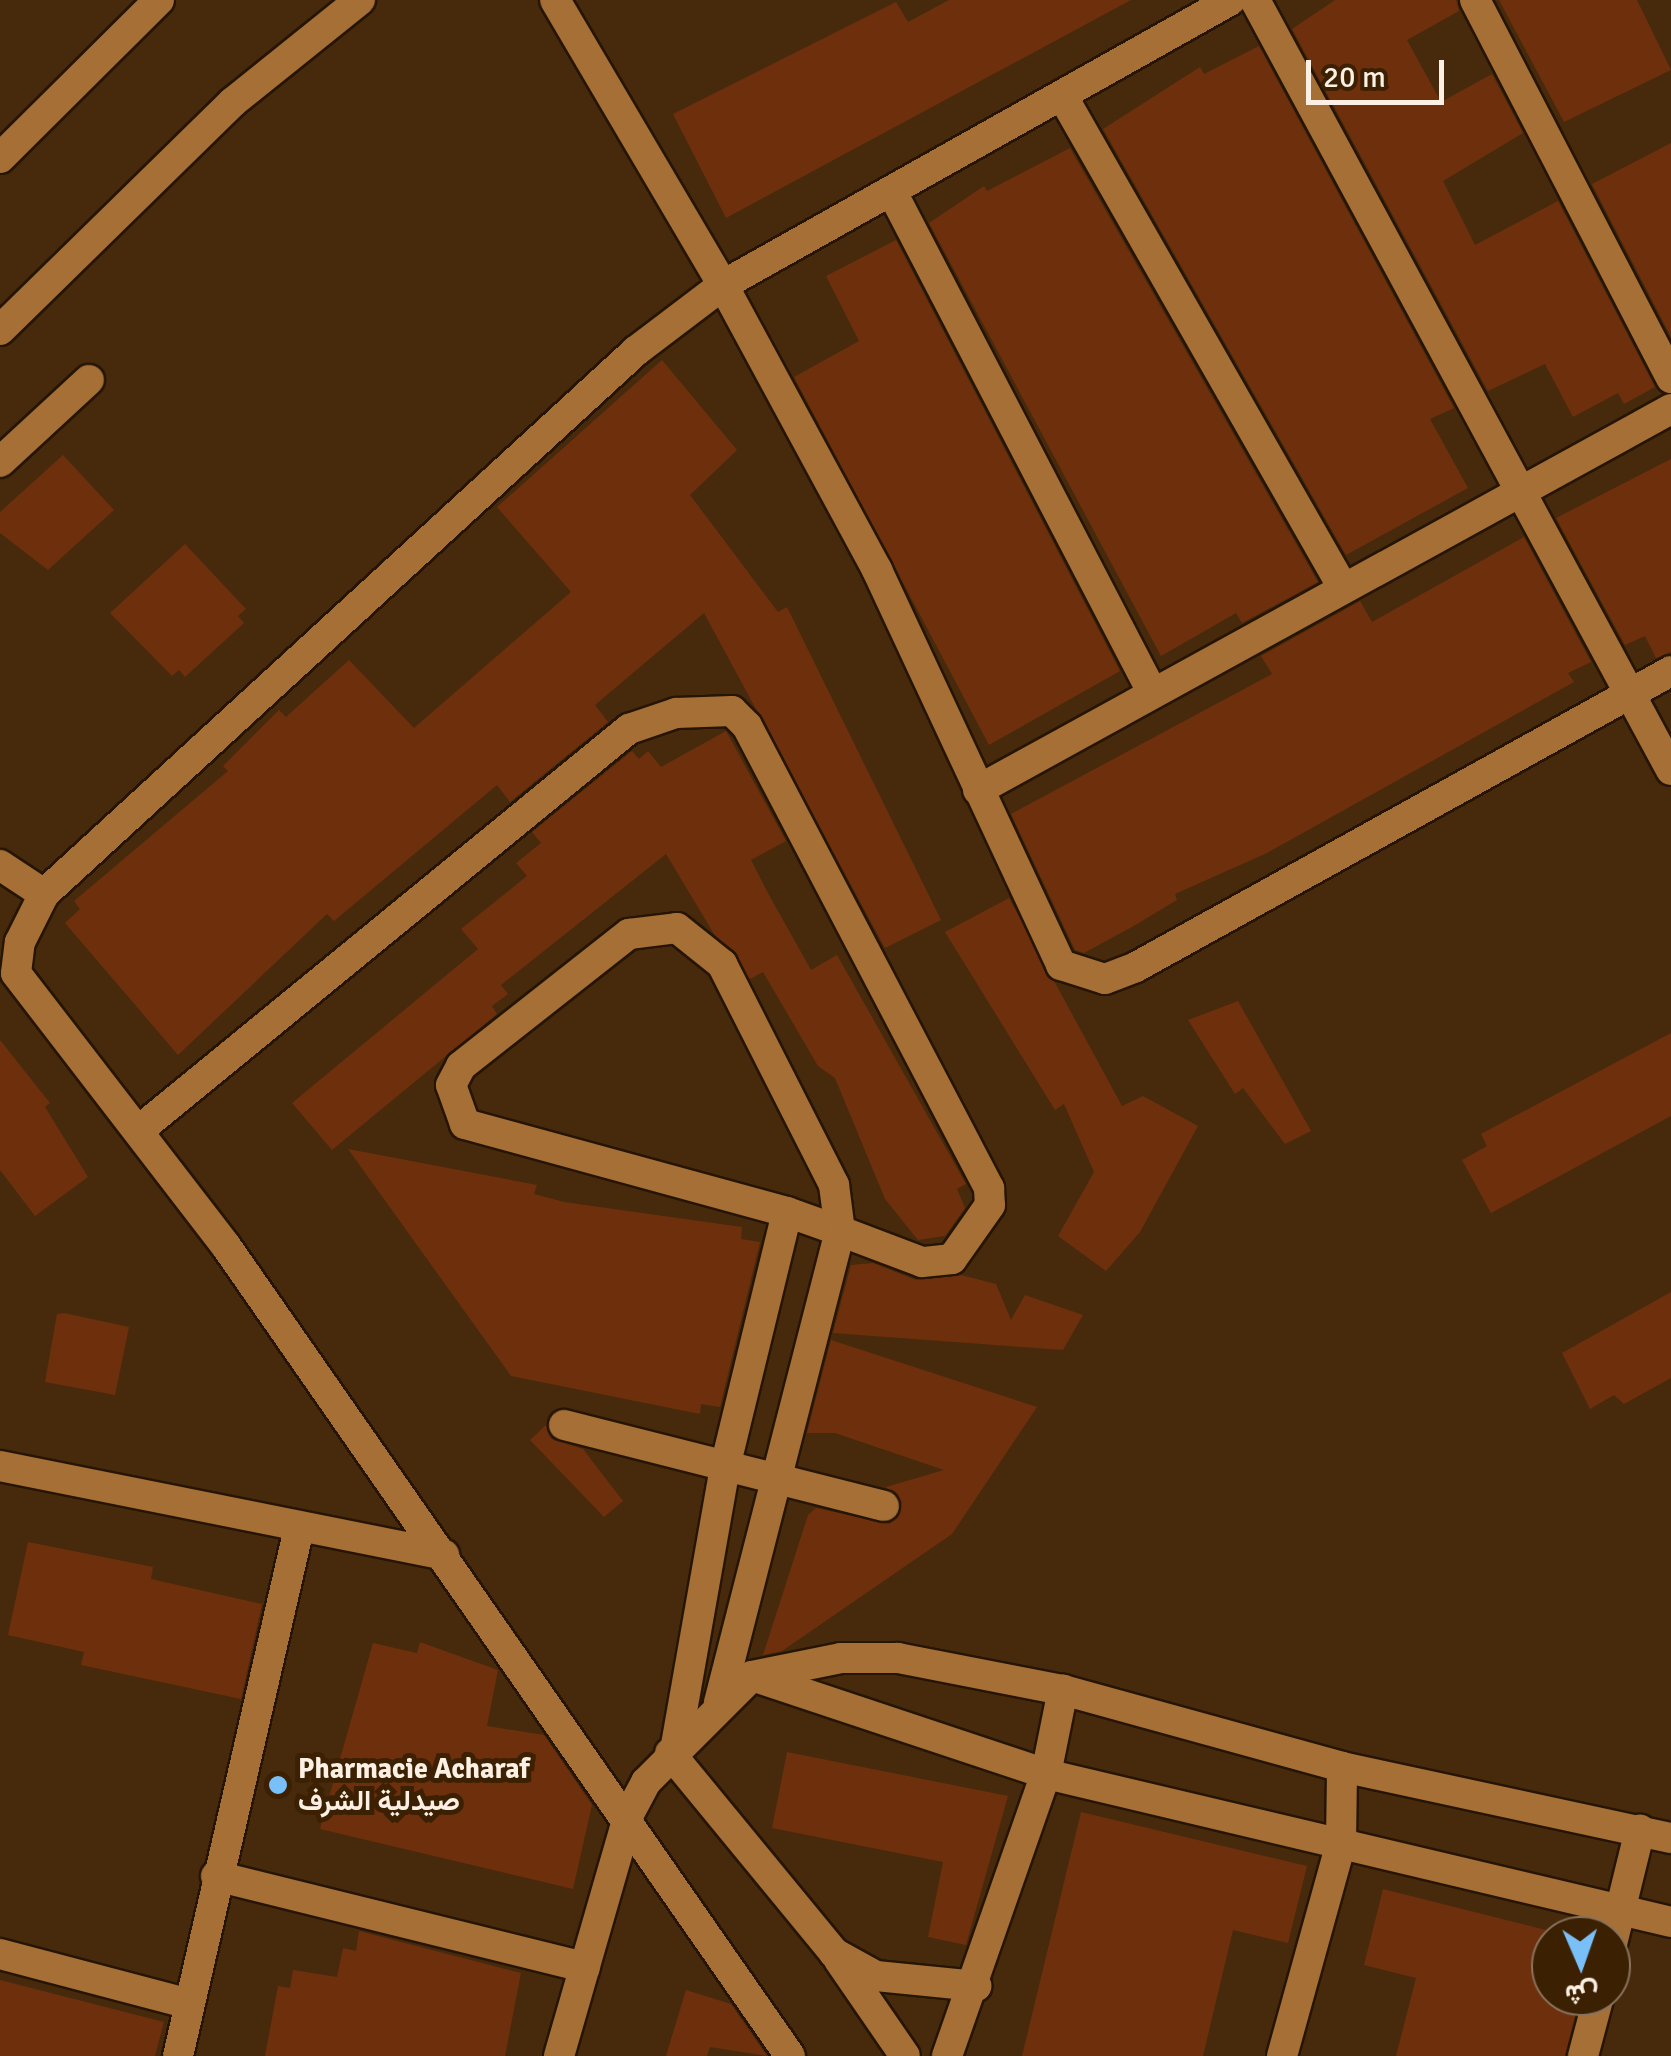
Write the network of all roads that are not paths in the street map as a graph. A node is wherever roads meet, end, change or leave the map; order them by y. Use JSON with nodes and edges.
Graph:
{"nodes":[{"id":1,"x":159,"y":0,"type":"edge"},
{"id":2,"x":360,"y":0,"type":"edge"},
{"id":3,"x":555,"y":0,"type":"edge"},
{"id":4,"x":1231,"y":0,"type":"edge"},
{"id":5,"x":1256,"y":0,"type":"edge"},
{"id":6,"x":1476,"y":0,"type":"edge"},
{"id":7,"x":1062,"y":96,"type":"junction"},
{"id":8,"x":0,"y":158,"type":"edge"},
{"id":9,"x":892,"y":192,"type":"junction"},
{"id":10,"x":724,"y":285,"type":"junction"},
{"id":11,"x":0,"y":330,"type":"edge"},
{"id":12,"x":1671,"y":378,"type":"edge"},
{"id":13,"x":89,"y":380,"type":"dead end"},
{"id":14,"x":1671,"y":409,"type":"edge"},
{"id":15,"x":0,"y":462,"type":"edge"},
{"id":16,"x":1522,"y":492,"type":"junction"},
{"id":17,"x":1342,"y":586,"type":"junction"},
{"id":18,"x":1671,"y":671,"type":"edge"},
{"id":19,"x":1150,"y":688,"type":"junction"},
{"id":20,"x":1630,"y":694,"type":"junction"},
{"id":21,"x":1671,"y":770,"type":"edge"},
{"id":22,"x":978,"y":790,"type":"junction"},
{"id":23,"x":0,"y":865,"type":"edge"},
{"id":24,"x":44,"y":894,"type":"junction"},
{"id":25,"x":8,"y":978,"type":"edge"},
{"id":26,"x":138,"y":1131,"type":"junction"},
{"id":27,"x":787,"y":1212,"type":"junction"},
{"id":28,"x":840,"y":1230,"type":"junction"},
{"id":29,"x":564,"y":1425,"type":"dead end"},
{"id":30,"x":0,"y":1466,"type":"edge"},
{"id":31,"x":725,"y":1467,"type":"junction"},
{"id":32,"x":779,"y":1480,"type":"junction"},
{"id":33,"x":884,"y":1506,"type":"dead end"},
{"id":34,"x":299,"y":1528,"type":"junction"},
{"id":35,"x":444,"y":1555,"type":"junction"},
{"id":36,"x":752,"y":1676,"type":"junction"},
{"id":37,"x":1063,"y":1690,"type":"junction"},
{"id":38,"x":719,"y":1703,"type":"junction"},
{"id":39,"x":673,"y":1749,"type":"junction"},
{"id":40,"x":1342,"y":1767,"type":"junction"},
{"id":41,"x":1046,"y":1774,"type":"junction"},
{"id":42,"x":629,"y":1814,"type":"junction"},
{"id":43,"x":1640,"y":1830,"type":"junction"},
{"id":44,"x":1671,"y":1838,"type":"edge"},
{"id":45,"x":1340,"y":1843,"type":"junction"},
{"id":46,"x":216,"y":1876,"type":"junction"},
{"id":47,"x":1620,"y":1911,"type":"junction"},
{"id":48,"x":1619,"y":1916,"type":"edge"},
{"id":49,"x":1671,"y":1922,"type":"edge"},
{"id":50,"x":834,"y":1953,"type":"junction"},
{"id":51,"x":0,"y":1954,"type":"edge"},
{"id":52,"x":585,"y":1967,"type":"junction"},
{"id":53,"x":978,"y":1986,"type":"junction"},
{"id":54,"x":185,"y":2003,"type":"junction"},
{"id":55,"x":1594,"y":2016,"type":"edge"},
{"id":56,"x":178,"y":2056,"type":"edge"},
{"id":57,"x":560,"y":2056,"type":"edge"},
{"id":58,"x":790,"y":2056,"type":"edge"},
{"id":59,"x":905,"y":2056,"type":"edge"},
{"id":60,"x":947,"y":2056,"type":"edge"},
{"id":61,"x":1282,"y":2056,"type":"edge"},
{"id":62,"x":1584,"y":2056,"type":"edge"}],
"edges":[{"from":1,"to":8,"type":"street"},
{"from":2,"to":11,"type":"street"},
{"from":3,"to":10,"type":"street"},
{"from":4,"to":7,"type":"street"},
{"from":5,"to":16,"type":"street"},
{"from":6,"to":12,"type":"street"},
{"from":7,"to":9,"type":"street"},
{"from":7,"to":17,"type":"street"},
{"from":9,"to":10,"type":"street"},
{"from":9,"to":19,"type":"street"},
{"from":10,"to":22,"type":"street"},
{"from":10,"to":24,"type":"street"},
{"from":13,"to":15,"type":"street"},
{"from":14,"to":16,"type":"street"},
{"from":16,"to":17,"type":"street"},
{"from":16,"to":20,"type":"street"},
{"from":17,"to":19,"type":"street"},
{"from":18,"to":20,"type":"street"},
{"from":19,"to":22,"type":"street"},
{"from":20,"to":21,"type":"street"},
{"from":20,"to":22,"type":"street"},
{"from":23,"to":24,"type":"street"},
{"from":24,"to":25,"type":"street"},
{"from":25,"to":26,"type":"street"},
{"from":26,"to":28,"type":"street"},
{"from":26,"to":35,"type":"street"},
{"from":27,"to":28,"type":"street"},
{"from":27,"to":28,"type":"street"},
{"from":27,"to":31,"type":"street"},
{"from":28,"to":32,"type":"street"},
{"from":29,"to":31,"type":"street"},
{"from":30,"to":34,"type":"street"},
{"from":31,"to":32,"type":"street"},
{"from":31,"to":39,"type":"street"},
{"from":32,"to":33,"type":"street"},
{"from":32,"to":38,"type":"street"},
{"from":34,"to":35,"type":"street"},
{"from":34,"to":46,"type":"street"},
{"from":35,"to":42,"type":"street"},
{"from":36,"to":37,"type":"street"},
{"from":36,"to":38,"type":"street"},
{"from":36,"to":41,"type":"street"},
{"from":37,"to":40,"type":"street"},
{"from":37,"to":41,"type":"street"},
{"from":38,"to":39,"type":"street"},
{"from":39,"to":42,"type":"street"},
{"from":39,"to":50,"type":"street"},
{"from":40,"to":43,"type":"street"},
{"from":40,"to":45,"type":"street"},
{"from":41,"to":45,"type":"street"},
{"from":41,"to":53,"type":"street"},
{"from":42,"to":52,"type":"street"},
{"from":42,"to":58,"type":"street"},
{"from":43,"to":44,"type":"street"},
{"from":43,"to":47,"type":"street"},
{"from":45,"to":47,"type":"street"},
{"from":45,"to":61,"type":"street"},
{"from":46,"to":52,"type":"street"},
{"from":46,"to":54,"type":"street"},
{"from":47,"to":48,"type":"street"},
{"from":47,"to":49,"type":"street"},
{"from":50,"to":53,"type":"street"},
{"from":50,"to":59,"type":"street"},
{"from":51,"to":54,"type":"street"},
{"from":52,"to":57,"type":"street"},
{"from":53,"to":60,"type":"street"},
{"from":54,"to":56,"type":"street"},
{"from":55,"to":62,"type":"street"}]}
